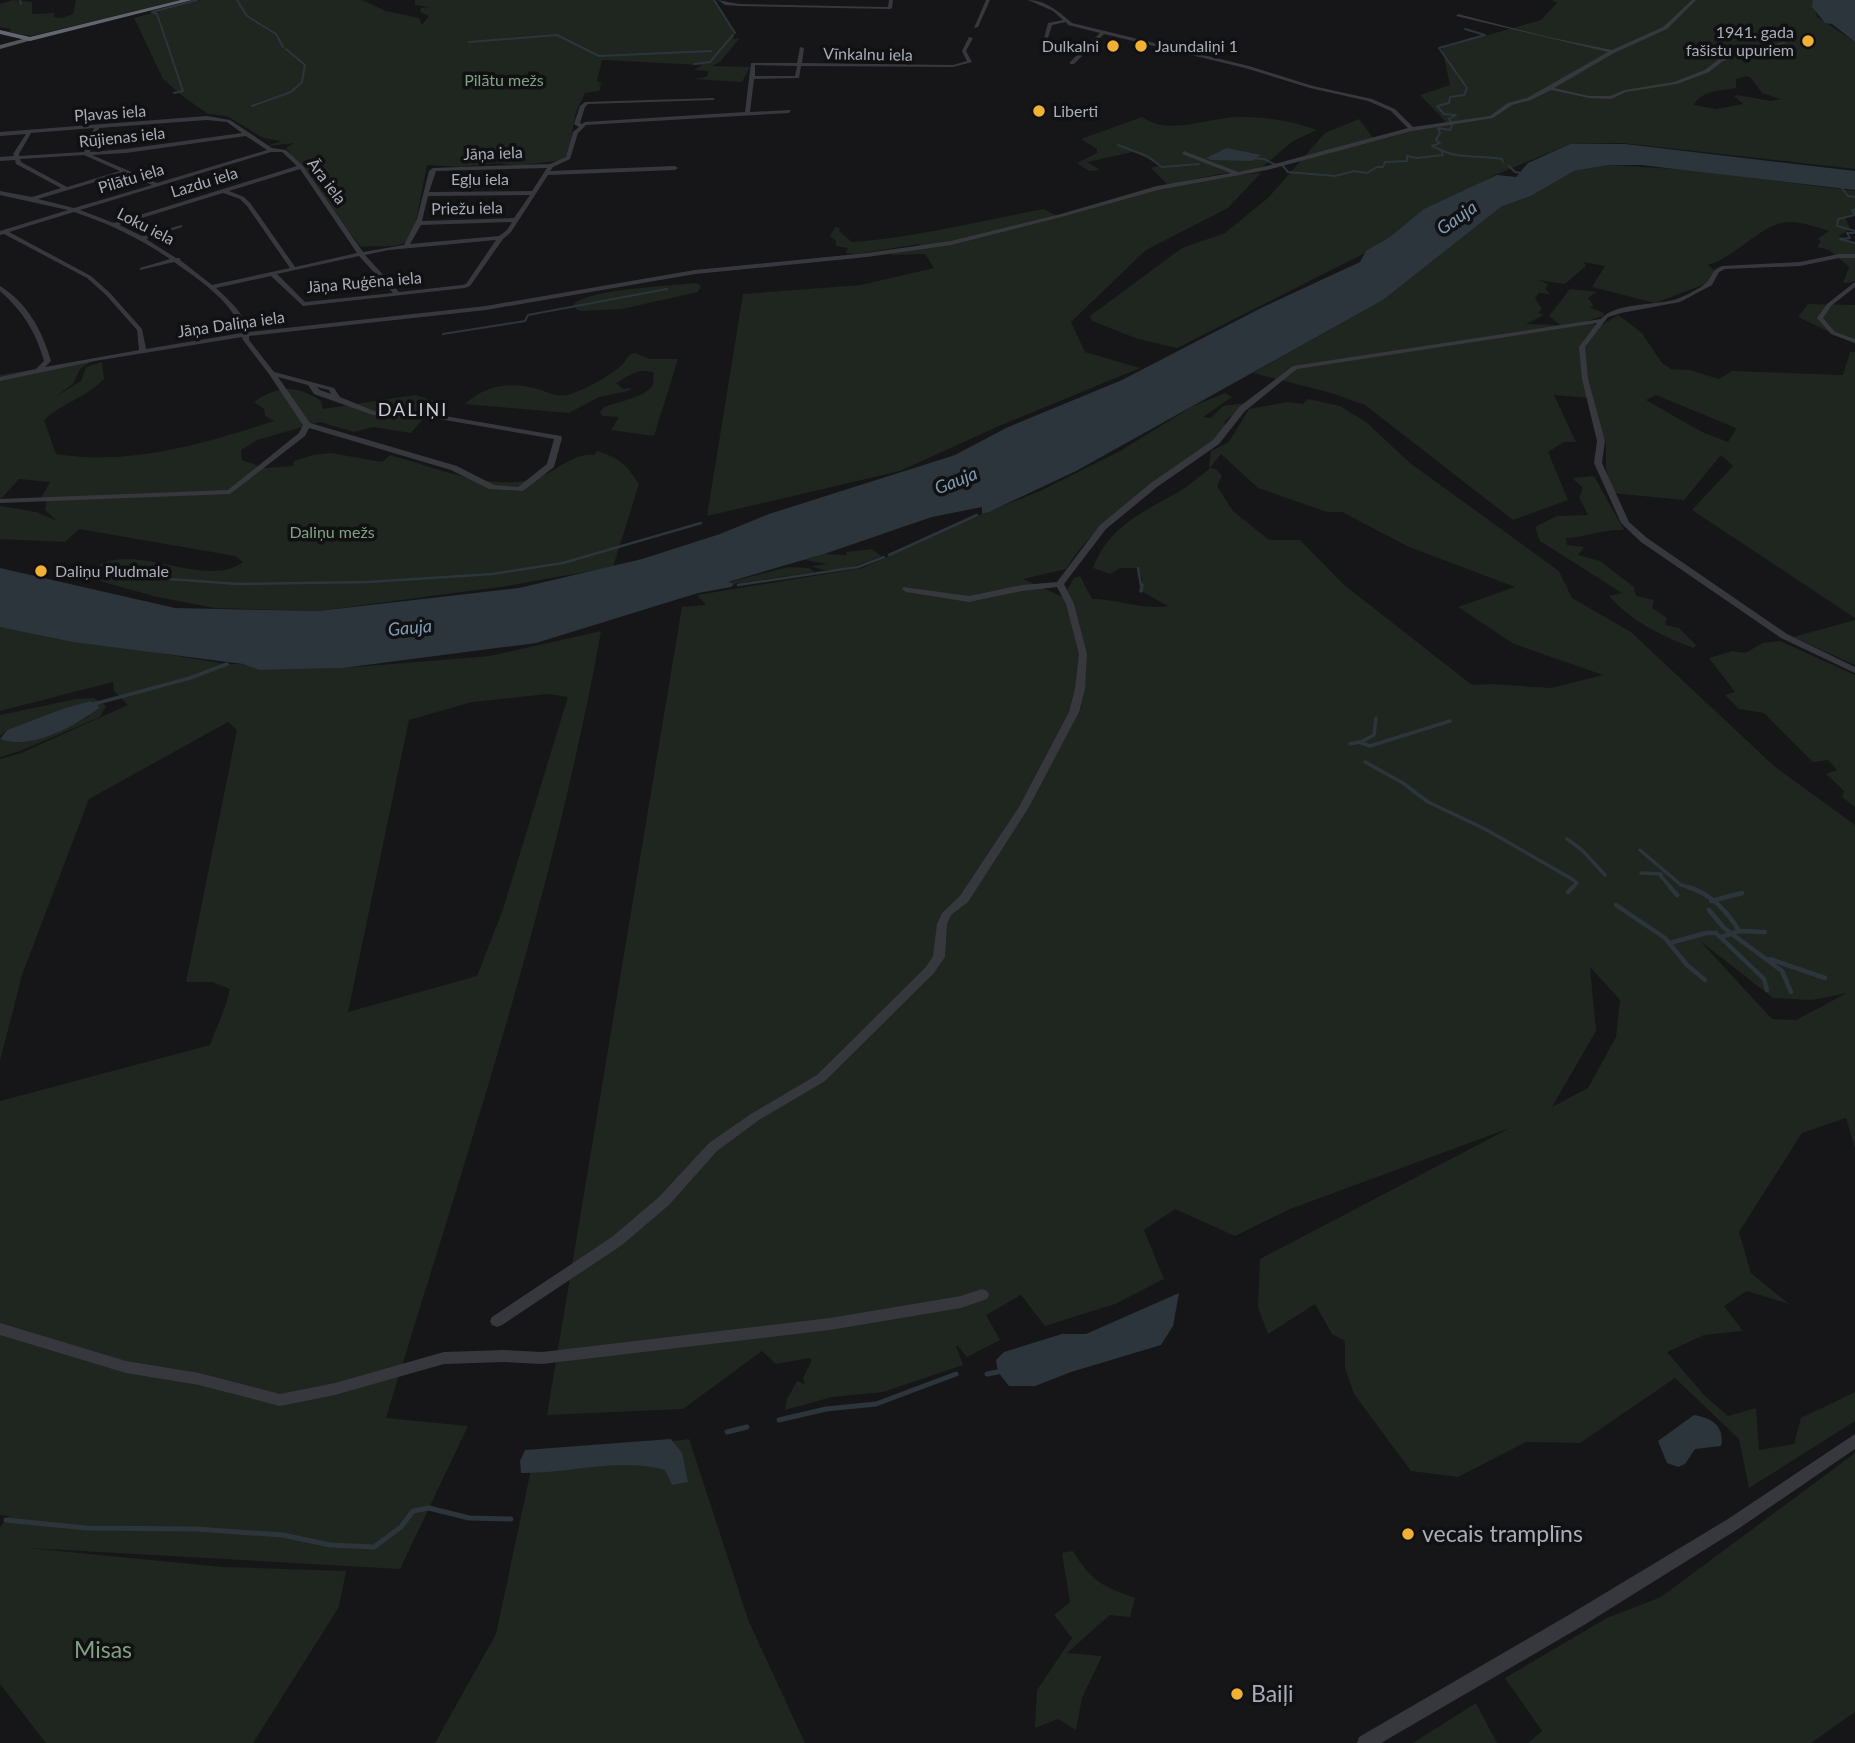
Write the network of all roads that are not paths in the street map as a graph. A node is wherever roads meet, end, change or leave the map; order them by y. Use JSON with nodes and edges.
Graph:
{"nodes":[{"id":1,"x":189,"y":0,"type":"edge"},
{"id":2,"x":720,"y":0,"type":"edge"},
{"id":3,"x":891,"y":0,"type":"edge"},
{"id":4,"x":988,"y":0,"type":"edge"},
{"id":5,"x":1030,"y":0,"type":"edge"},
{"id":6,"x":1694,"y":0,"type":"edge"},
{"id":7,"x":1458,"y":15,"type":"dead end"},
{"id":8,"x":1065,"y":21,"type":"junction"},
{"id":9,"x":975,"y":27,"type":"dead end"},
{"id":10,"x":0,"y":32,"type":"edge"},
{"id":11,"x":1104,"y":32,"type":"junction"},
{"id":12,"x":971,"y":38,"type":"dead end"},
{"id":13,"x":1046,"y":38,"type":"dead end"},
{"id":14,"x":30,"y":39,"type":"junction"},
{"id":15,"x":1784,"y":43,"type":"dead end"},
{"id":16,"x":0,"y":47,"type":"edge"},
{"id":17,"x":802,"y":48,"type":"dead end"},
{"id":18,"x":1612,"y":51,"type":"junction"},
{"id":19,"x":1072,"y":63,"type":"dead end"},
{"id":20,"x":800,"y":65,"type":"junction"},
{"id":21,"x":752,"y":78,"type":"junction"},
{"id":22,"x":1550,"y":88,"type":"junction"},
{"id":23,"x":713,"y":99,"type":"dead end"},
{"id":24,"x":743,"y":104,"type":"dead end"},
{"id":25,"x":789,"y":111,"type":"dead end"},
{"id":26,"x":745,"y":113,"type":"junction"},
{"id":27,"x":221,"y":119,"type":"joint"},
{"id":28,"x":581,"y":126,"type":"junction"},
{"id":29,"x":97,"y":127,"type":"junction"},
{"id":30,"x":1412,"y":129,"type":"junction"},
{"id":31,"x":30,"y":131,"type":"junction"},
{"id":32,"x":0,"y":134,"type":"edge"},
{"id":33,"x":246,"y":134,"type":"junction"},
{"id":34,"x":271,"y":150,"type":"junction"},
{"id":35,"x":1184,"y":153,"type":"dead end"},
{"id":36,"x":86,"y":154,"type":"junction"},
{"id":37,"x":15,"y":158,"type":"junction"},
{"id":38,"x":0,"y":159,"type":"edge"},
{"id":39,"x":551,"y":166,"type":"junction"},
{"id":40,"x":301,"y":167,"type":"junction"},
{"id":41,"x":675,"y":168,"type":"dead end"},
{"id":42,"x":122,"y":172,"type":"junction"},
{"id":43,"x":547,"y":173,"type":"junction"},
{"id":44,"x":1239,"y":173,"type":"junction"},
{"id":45,"x":157,"y":185,"type":"junction"},
{"id":46,"x":65,"y":188,"type":"junction"},
{"id":47,"x":221,"y":191,"type":"junction"},
{"id":48,"x":0,"y":193,"type":"edge"},
{"id":49,"x":534,"y":193,"type":"junction"},
{"id":50,"x":427,"y":194,"type":"junction"},
{"id":51,"x":31,"y":199,"type":"junction"},
{"id":52,"x":74,"y":210,"type":"junction"},
{"id":53,"x":516,"y":220,"type":"junction"},
{"id":54,"x":419,"y":223,"type":"junction"},
{"id":55,"x":116,"y":224,"type":"junction"},
{"id":56,"x":180,"y":226,"type":"dead end"},
{"id":57,"x":2,"y":233,"type":"edge"},
{"id":58,"x":143,"y":237,"type":"junction"},
{"id":59,"x":500,"y":238,"type":"junction"},
{"id":60,"x":406,"y":246,"type":"junction"},
{"id":61,"x":362,"y":254,"type":"junction"},
{"id":62,"x":1855,"y":257,"type":"edge"},
{"id":63,"x":178,"y":259,"type":"junction"},
{"id":64,"x":142,"y":269,"type":"dead end"},
{"id":65,"x":294,"y":269,"type":"junction"},
{"id":66,"x":273,"y":274,"type":"junction"},
{"id":67,"x":1855,"y":284,"type":"edge"},
{"id":68,"x":211,"y":287,"type":"junction"},
{"id":69,"x":0,"y":288,"type":"edge"},
{"id":70,"x":398,"y":294,"type":"junction"},
{"id":71,"x":1604,"y":320,"type":"junction"},
{"id":72,"x":246,"y":334,"type":"junction"},
{"id":73,"x":1855,"y":341,"type":"edge"},
{"id":74,"x":143,"y":351,"type":"junction"},
{"id":75,"x":38,"y":370,"type":"junction"},
{"id":76,"x":272,"y":373,"type":"junction"},
{"id":77,"x":1,"y":381,"type":"edge"},
{"id":78,"x":307,"y":425,"type":"junction"},
{"id":79,"x":0,"y":501,"type":"edge"},
{"id":80,"x":1060,"y":584,"type":"junction"},
{"id":81,"x":1046,"y":587,"type":"junction"},
{"id":82,"x":906,"y":589,"type":"dead end"},
{"id":83,"x":1065,"y":594,"type":"junction"},
{"id":84,"x":1855,"y":670,"type":"edge"},
{"id":85,"x":982,"y":1295,"type":"dead end"},
{"id":86,"x":497,"y":1321,"type":"dead end"},
{"id":87,"x":0,"y":1329,"type":"edge"},
{"id":88,"x":1855,"y":1441,"type":"edge"},
{"id":89,"x":1365,"y":1743,"type":"edge"}],
"edges":[{"from":1,"to":14,"type":"highway"},
{"from":2,"to":3,"type":"street"},
{"from":4,"to":9,"type":"street"},
{"from":5,"to":8,"type":"street"},
{"from":6,"to":18,"type":"street","name":"Jāņa Daliņa iela"},
{"from":7,"to":18,"type":"street"},
{"from":8,"to":11,"type":"street"},
{"from":8,"to":13,"type":"street"},
{"from":10,"to":14,"type":"highway"},
{"from":11,"to":19,"type":"street"},
{"from":11,"to":30,"type":"street"},
{"from":12,"to":20,"type":"street","name":"Vīnkalnu iela"},
{"from":14,"to":16,"type":"main road"},
{"from":15,"to":22,"type":"street"},
{"from":17,"to":20,"type":"street"},
{"from":18,"to":22,"type":"street","name":"Jāņa Daliņa iela"},
{"from":20,"to":21,"type":"street"},
{"from":20,"to":21,"type":"street","name":"Vīnkalnu iela"},
{"from":21,"to":26,"type":"street"},
{"from":22,"to":30,"type":"street","name":"Jāņa Daliņa iela"},
{"from":23,"to":28,"type":"street"},
{"from":24,"to":26,"type":"street"},
{"from":25,"to":26,"type":"street"},
{"from":26,"to":28,"type":"street"},
{"from":27,"to":29,"type":"street","name":"Pļavas iela"},
{"from":27,"to":33,"type":"street","name":"Āra iela"},
{"from":28,"to":39,"type":"street"},
{"from":29,"to":31,"type":"street","name":"Pļavas iela"},
{"from":29,"to":36,"type":"street"},
{"from":30,"to":44,"type":"street","name":"Jāņa Daliņa iela"},
{"from":31,"to":32,"type":"street","name":"Pļavas iela"},
{"from":31,"to":37,"type":"street"},
{"from":33,"to":34,"type":"street","name":"Āra iela"},
{"from":33,"to":36,"type":"street","name":"Rūjienas iela"},
{"from":34,"to":40,"type":"street","name":"Āra iela"},
{"from":34,"to":45,"type":"street","name":"Pilātu iela"},
{"from":35,"to":44,"type":"street"},
{"from":36,"to":37,"type":"street","name":"Rūjienas iela"},
{"from":36,"to":42,"type":"street"},
{"from":37,"to":38,"type":"street","name":"Rūjienas iela"},
{"from":37,"to":46,"type":"street"},
{"from":39,"to":43,"type":"street"},
{"from":39,"to":50,"type":"street","name":"Jāņa iela"},
{"from":40,"to":47,"type":"street","name":"Lazdu iela"},
{"from":40,"to":61,"type":"street","name":"Āra iela"},
{"from":41,"to":43,"type":"street"},
{"from":42,"to":45,"type":"street"},
{"from":42,"to":46,"type":"street"},
{"from":43,"to":49,"type":"street"},
{"from":44,"to":72,"type":"street","name":"Jāņa Daliņa iela"},
{"from":45,"to":52,"type":"street","name":"Pilātu iela"},
{"from":46,"to":51,"type":"street"},
{"from":47,"to":55,"type":"street","name":"Lazdu iela"},
{"from":47,"to":65,"type":"street"},
{"from":48,"to":51,"type":"street","name":"Loku iela"},
{"from":49,"to":50,"type":"street","name":"Egļu iela"},
{"from":49,"to":53,"type":"street"},
{"from":50,"to":54,"type":"street"},
{"from":51,"to":52,"type":"street","name":"Loku iela"},
{"from":52,"to":55,"type":"street","name":"Loku iela"},
{"from":52,"to":57,"type":"street","name":"Pilātu iela"},
{"from":53,"to":54,"type":"street","name":"Priežu iela"},
{"from":53,"to":59,"type":"street"},
{"from":54,"to":60,"type":"street"},
{"from":55,"to":58,"type":"street","name":"Loku iela"},
{"from":56,"to":58,"type":"street"},
{"from":57,"to":74,"type":"street"},
{"from":58,"to":63,"type":"street","name":"Loku iela"},
{"from":59,"to":60,"type":"street"},
{"from":59,"to":70,"type":"street","name":"Jāņa Ruģēna iela"},
{"from":60,"to":61,"type":"street"},
{"from":61,"to":65,"type":"street"},
{"from":61,"to":70,"type":"street","name":"Āra iela"},
{"from":62,"to":71,"type":"street"},
{"from":63,"to":64,"type":"street"},
{"from":63,"to":68,"type":"street","name":"Loku iela"},
{"from":65,"to":66,"type":"street"},
{"from":66,"to":68,"type":"street"},
{"from":66,"to":70,"type":"street","name":"Jāņa Ruģēna iela"},
{"from":67,"to":73,"type":"street"},
{"from":68,"to":72,"type":"street","name":"Loku iela"},
{"from":69,"to":75,"type":"street"},
{"from":71,"to":80,"type":"street"},
{"from":71,"to":84,"type":"street"},
{"from":72,"to":74,"type":"street","name":"Jāņa Daliņa iela"},
{"from":72,"to":76,"type":"street","name":"Loku iela"},
{"from":74,"to":75,"type":"street","name":"Jāņa Daliņa iela"},
{"from":75,"to":77,"type":"street","name":"Jāņa Daliņa iela"},
{"from":76,"to":78,"type":"street","name":"Loku iela"},
{"from":76,"to":78,"type":"street"},
{"from":78,"to":79,"type":"street"},
{"from":80,"to":81,"type":"street"},
{"from":80,"to":83,"type":"street"},
{"from":81,"to":82,"type":"street"},
{"from":81,"to":83,"type":"street"},
{"from":83,"to":86,"type":"street"},
{"from":85,"to":87,"type":"street"},
{"from":88,"to":89,"type":"street"}]}
